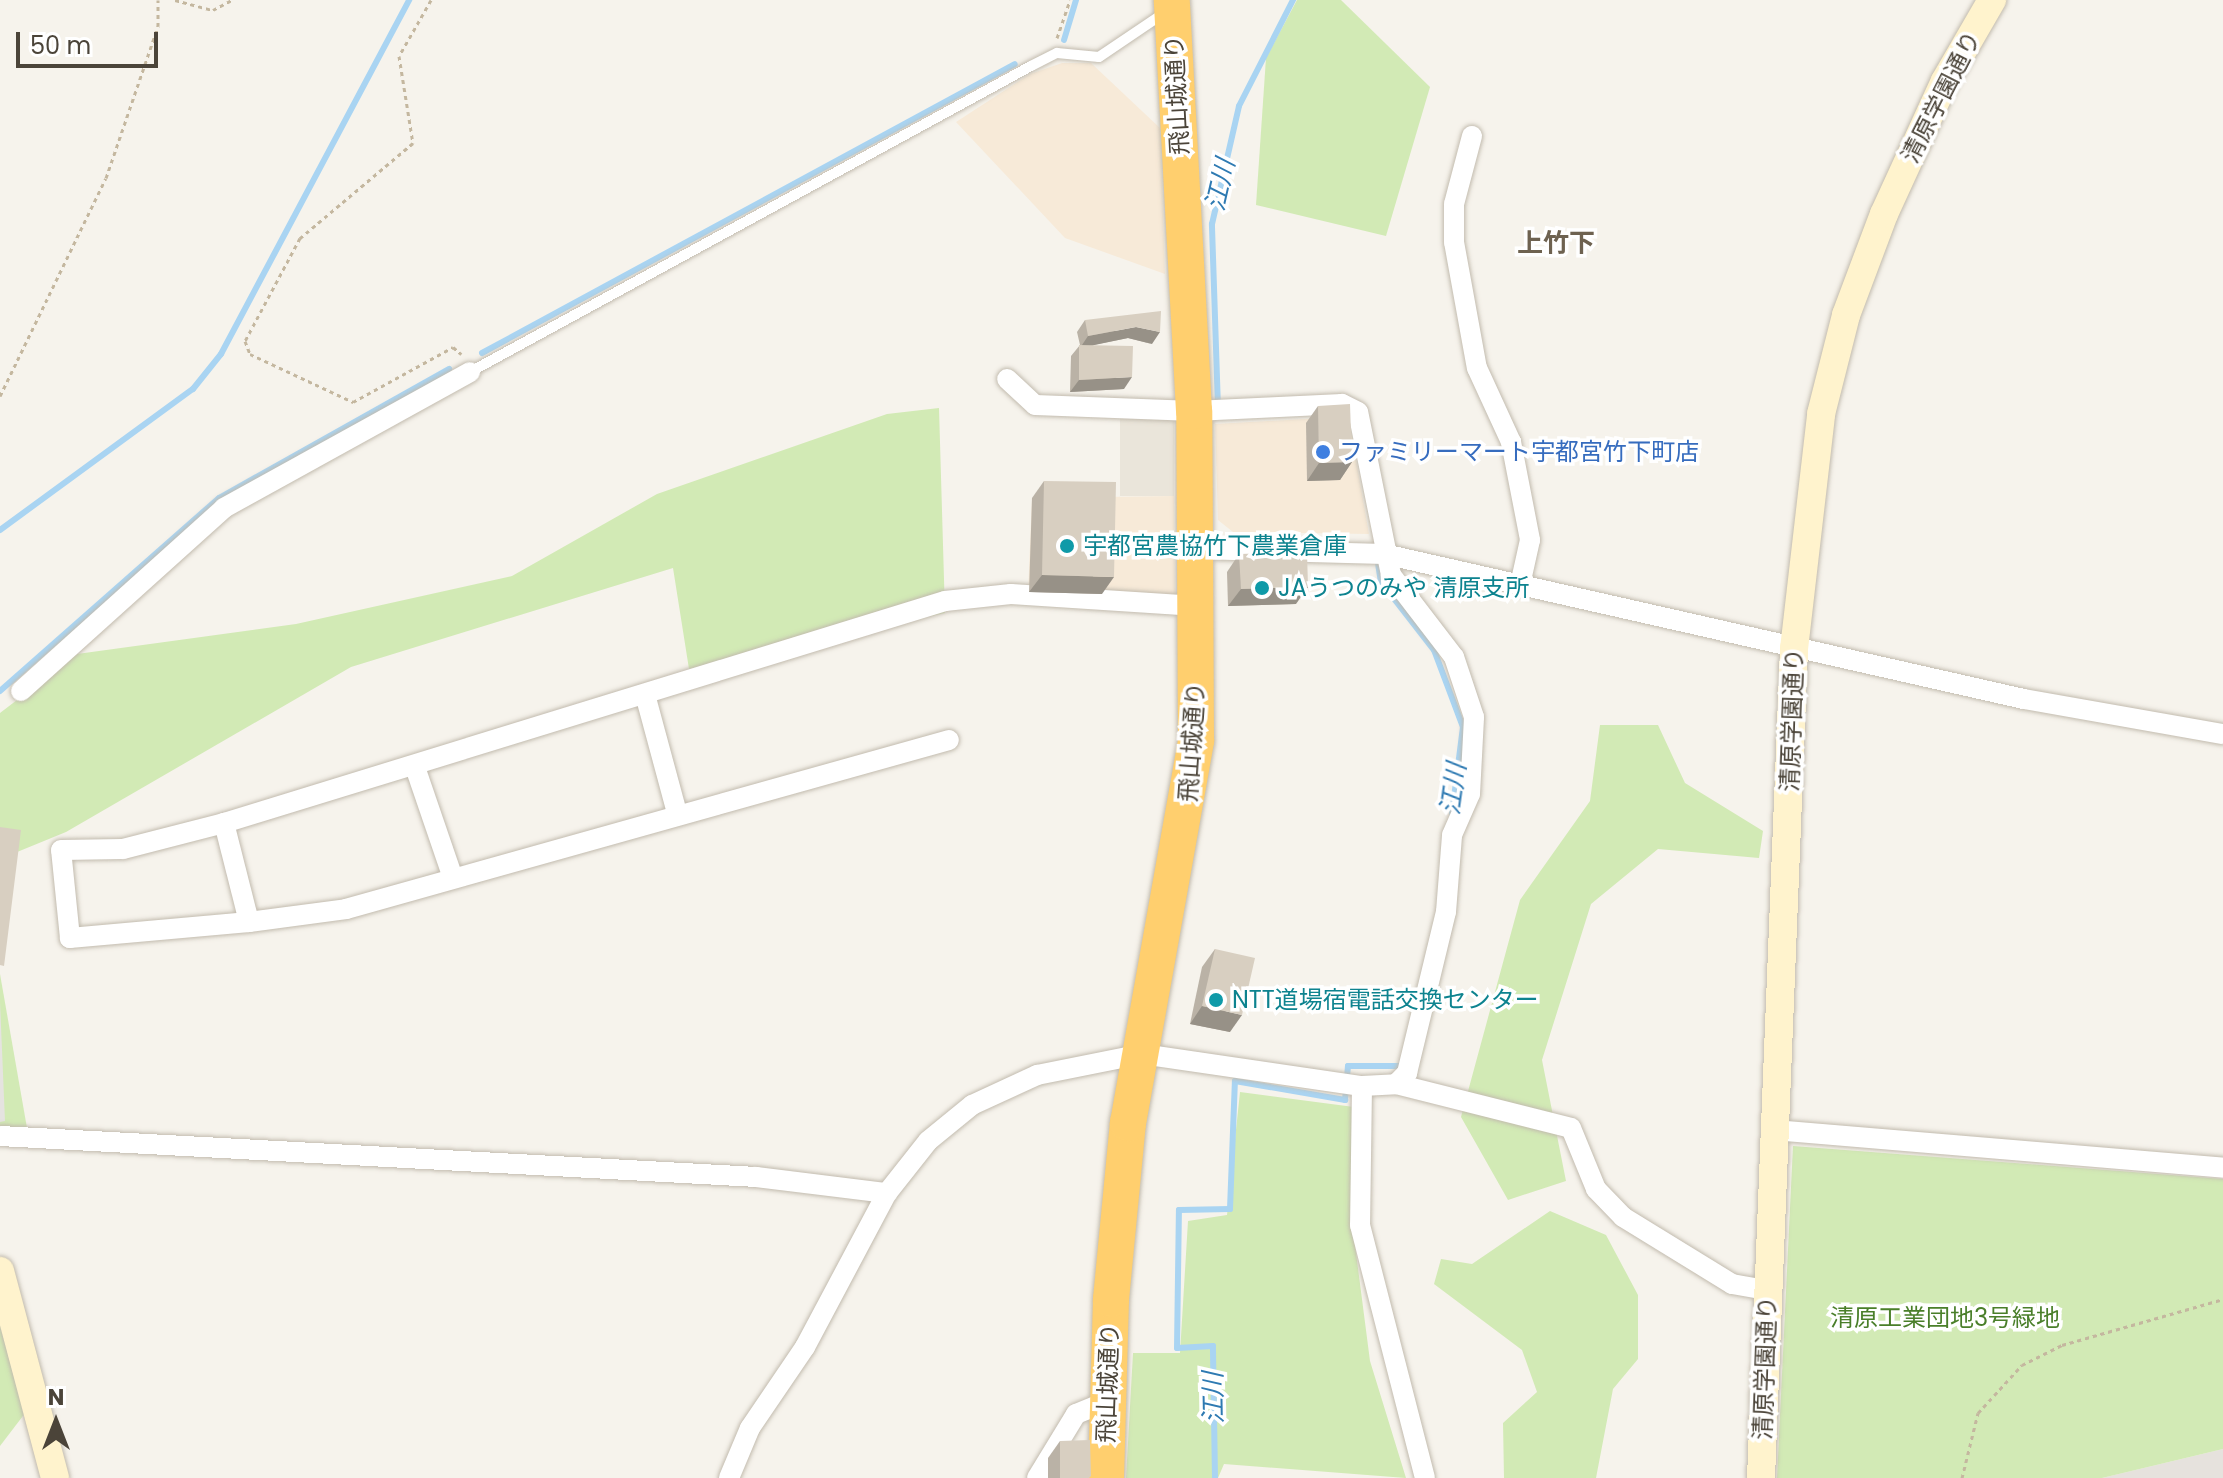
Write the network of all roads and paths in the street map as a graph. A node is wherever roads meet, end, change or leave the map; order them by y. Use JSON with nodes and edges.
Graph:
{"nodes":[{"id":1,"x":158,"y":0,"type":"edge"},
{"id":2,"x":175,"y":0,"type":"edge"},
{"id":3,"x":232,"y":0,"type":"edge"},
{"id":4,"x":431,"y":0,"type":"edge"},
{"id":5,"x":1070,"y":0,"type":"edge"},
{"id":6,"x":1992,"y":0,"type":"edge"},
{"id":7,"x":1173,"y":5,"type":"edge"},
{"id":8,"x":1057,"y":53,"type":"junction"},
{"id":9,"x":1472,"y":136,"type":"dead end"},
{"id":10,"x":470,"y":372,"type":"junction"},
{"id":11,"x":1007,"y":379,"type":"dead end"},
{"id":12,"x":0,"y":396,"type":"edge"},
{"id":13,"x":1194,"y":411,"type":"junction"},
{"id":14,"x":1197,"y":549,"type":"junction"},
{"id":15,"x":1384,"y":554,"type":"junction"},
{"id":16,"x":1520,"y":585,"type":"junction"},
{"id":17,"x":1197,"y":606,"type":"junction"},
{"id":18,"x":1794,"y":649,"type":"junction"},
{"id":19,"x":21,"y":691,"type":"dead end"},
{"id":20,"x":646,"y":698,"type":"junction"},
{"id":21,"x":2223,"y":734,"type":"edge"},
{"id":22,"x":949,"y":740,"type":"dead end"},
{"id":23,"x":415,"y":767,"type":"junction"},
{"id":24,"x":677,"y":813,"type":"junction"},
{"id":25,"x":224,"y":823,"type":"junction"},
{"id":26,"x":453,"y":878,"type":"junction"},
{"id":27,"x":249,"y":922,"type":"junction"},
{"id":28,"x":1142,"y":1054,"type":"junction"},
{"id":29,"x":1396,"y":1084,"type":"junction"},
{"id":30,"x":1362,"y":1086,"type":"junction"},
{"id":31,"x":1775,"y":1130,"type":"junction"},
{"id":32,"x":0,"y":1136,"type":"edge"},
{"id":33,"x":2223,"y":1168,"type":"edge"},
{"id":34,"x":887,"y":1193,"type":"junction"},
{"id":35,"x":0,"y":1271,"type":"edge"},
{"id":36,"x":1767,"y":1290,"type":"junction"},
{"id":37,"x":2223,"y":1299,"type":"edge"},
{"id":38,"x":1105,"y":1402,"type":"junction"},
{"id":39,"x":55,"y":1478,"type":"edge"},
{"id":40,"x":729,"y":1478,"type":"edge"},
{"id":41,"x":1037,"y":1478,"type":"edge"},
{"id":42,"x":1106,"y":1478,"type":"edge"},
{"id":43,"x":1425,"y":1478,"type":"edge"},
{"id":44,"x":1761,"y":1478,"type":"edge"},
{"id":45,"x":1962,"y":1478,"type":"edge"}],
"edges":[{"from":1,"to":12,"type":"path"},
{"from":2,"to":3,"type":"path"},
{"from":4,"to":10,"type":"path"},
{"from":5,"to":8,"type":"path"},
{"from":6,"to":18,"type":"street","name":"清原学園通り"},
{"from":7,"to":8,"type":"lane"},
{"from":7,"to":13,"type":"highway","name":"飛山城通り"},
{"from":8,"to":10,"type":"lane"},
{"from":9,"to":16,"type":"street"},
{"from":10,"to":19,"type":"street"},
{"from":11,"to":13,"type":"street"},
{"from":13,"to":14,"type":"highway","name":"飛山城通り"},
{"from":13,"to":15,"type":"street"},
{"from":14,"to":15,"type":"street"},
{"from":14,"to":17,"type":"highway","name":"飛山城通り"},
{"from":15,"to":16,"type":"street"},
{"from":15,"to":29,"type":"street"},
{"from":16,"to":18,"type":"street"},
{"from":17,"to":20,"type":"street"},
{"from":17,"to":28,"type":"highway","name":"飛山城通り"},
{"from":18,"to":21,"type":"street"},
{"from":18,"to":31,"type":"street","name":"清原学園通り"},
{"from":20,"to":23,"type":"street"},
{"from":20,"to":24,"type":"street"},
{"from":22,"to":24,"type":"street"},
{"from":23,"to":25,"type":"street"},
{"from":23,"to":26,"type":"street"},
{"from":24,"to":26,"type":"street"},
{"from":25,"to":27,"type":"street"},
{"from":25,"to":27,"type":"street"},
{"from":26,"to":27,"type":"street"},
{"from":28,"to":30,"type":"street"},
{"from":28,"to":34,"type":"street"},
{"from":28,"to":38,"type":"highway","name":"飛山城通り"},
{"from":29,"to":30,"type":"street"},
{"from":29,"to":36,"type":"street"},
{"from":30,"to":43,"type":"street"},
{"from":31,"to":33,"type":"street"},
{"from":31,"to":36,"type":"street","name":"清原学園通り"},
{"from":32,"to":34,"type":"street"},
{"from":34,"to":40,"type":"street"},
{"from":35,"to":39,"type":"street"},
{"from":36,"to":44,"type":"street","name":"清原学園通り"},
{"from":37,"to":45,"type":"path"},
{"from":38,"to":41,"type":"street"},
{"from":38,"to":42,"type":"highway","name":"飛山城通り"}]}
